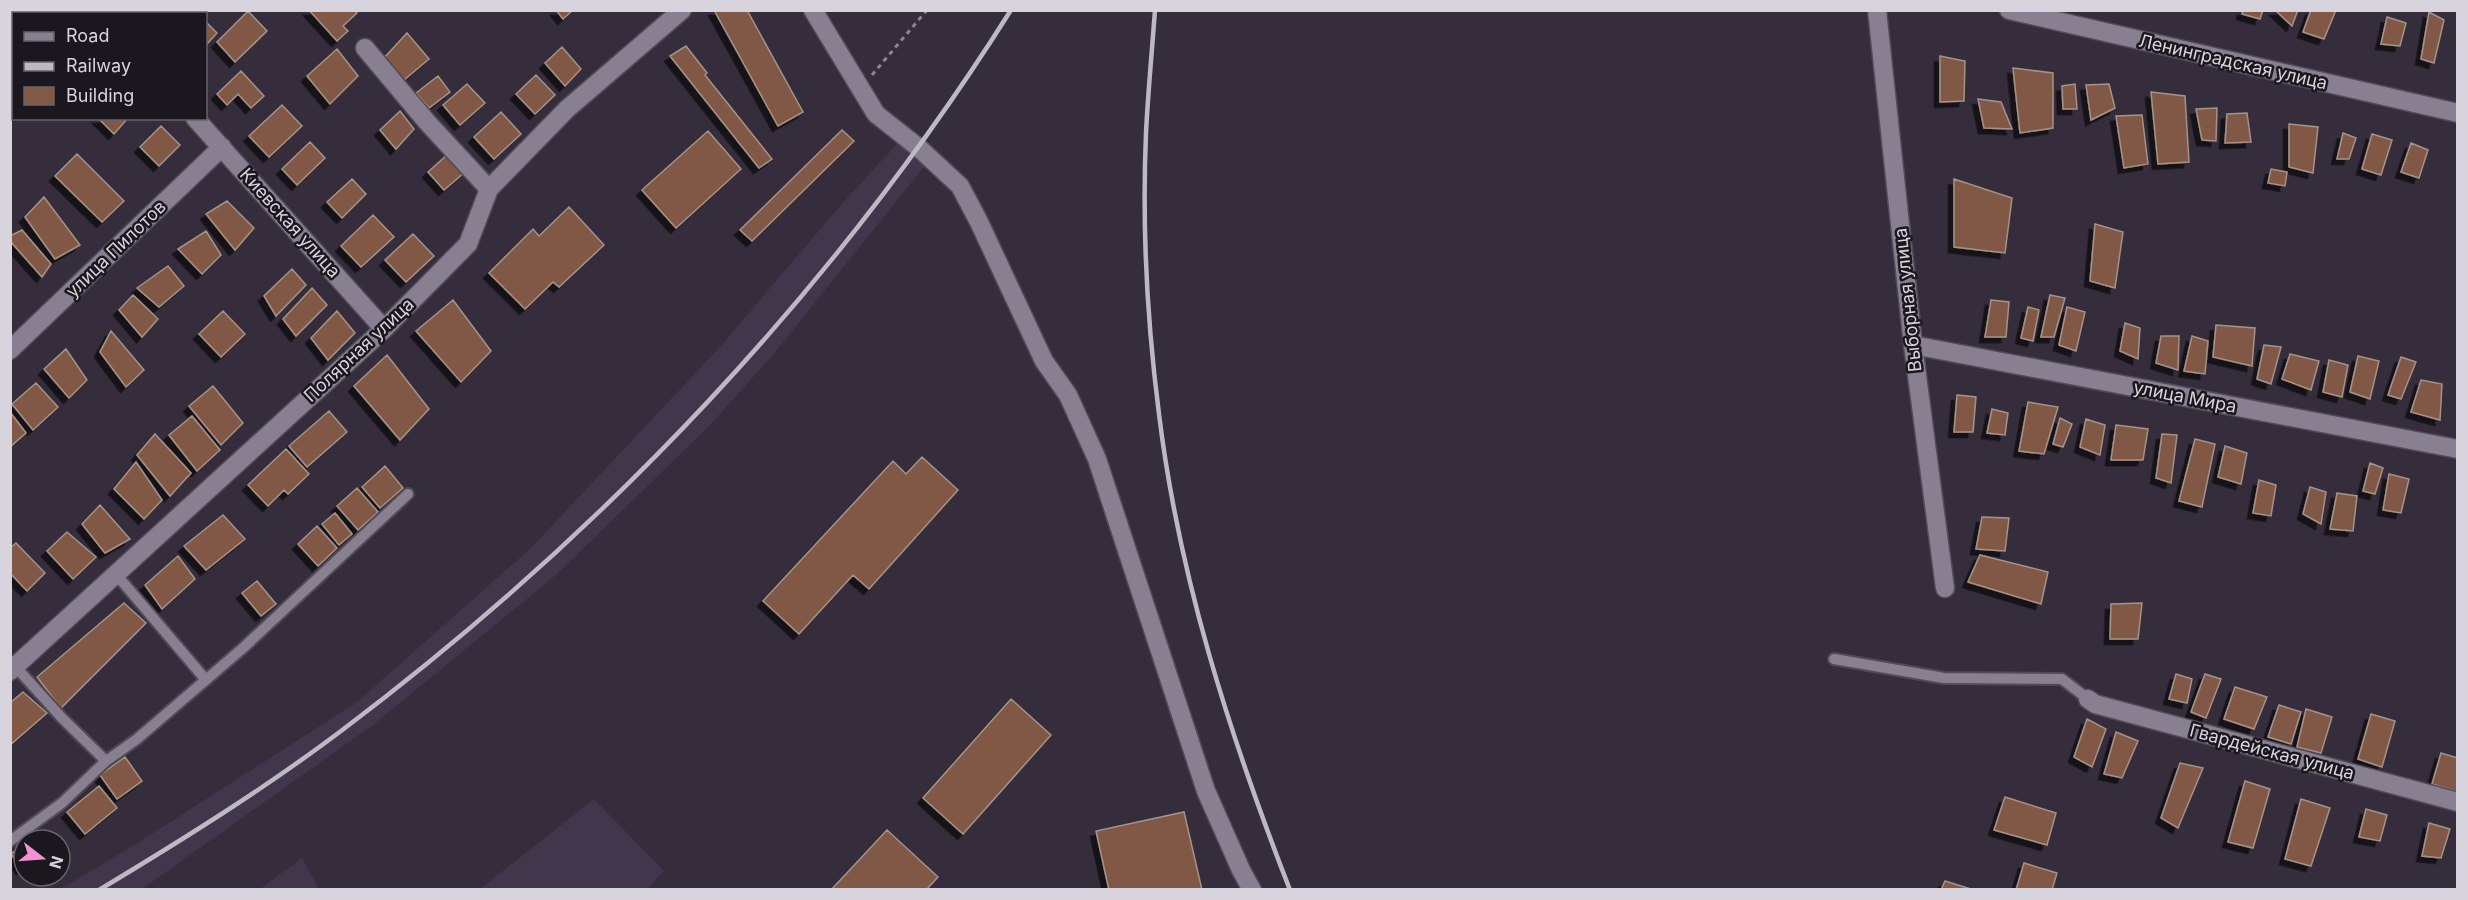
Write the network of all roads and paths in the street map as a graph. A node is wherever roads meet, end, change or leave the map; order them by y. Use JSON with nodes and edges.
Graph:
{"nodes":[{"id":1,"x":682,"y":10,"type":"edge"},
{"id":2,"x":813,"y":10,"type":"edge"},
{"id":3,"x":927,"y":10,"type":"edge"},
{"id":4,"x":1877,"y":10,"type":"edge"},
{"id":5,"x":2008,"y":10,"type":"edge"},
{"id":6,"x":365,"y":48,"type":"dead end"},
{"id":7,"x":861,"y":88,"type":"junction"},
{"id":8,"x":2457,"y":112,"type":"edge"},
{"id":9,"x":197,"y":120,"type":"edge"},
{"id":10,"x":222,"y":147,"type":"junction"},
{"id":11,"x":489,"y":189,"type":"junction"},
{"id":12,"x":384,"y":329,"type":"junction"},
{"id":13,"x":1912,"y":345,"type":"junction"},
{"id":14,"x":10,"y":350,"type":"edge"},
{"id":15,"x":2457,"y":449,"type":"edge"},
{"id":16,"x":408,"y":494,"type":"dead end"},
{"id":17,"x":115,"y":573,"type":"junction"},
{"id":18,"x":1945,"y":588,"type":"dead end"},
{"id":19,"x":1834,"y":659,"type":"dead end"},
{"id":20,"x":13,"y":668,"type":"edge"},
{"id":21,"x":206,"y":680,"type":"junction"},
{"id":22,"x":2088,"y":699,"type":"joint"},
{"id":23,"x":106,"y":761,"type":"junction"},
{"id":24,"x":2457,"y":802,"type":"edge"},
{"id":25,"x":10,"y":841,"type":"edge"},
{"id":26,"x":1252,"y":890,"type":"edge"}],
"edges":[{"from":1,"to":11,"type":"street","name":"Полярная улица"},
{"from":2,"to":7,"type":"street"},
{"from":3,"to":7,"type":"path"},
{"from":4,"to":13,"type":"street","name":"Выборная улица"},
{"from":5,"to":8,"type":"street","name":"Ленинградская улица"},
{"from":6,"to":11,"type":"street"},
{"from":7,"to":26,"type":"street"},
{"from":9,"to":10,"type":"street","name":"Киевская улица"},
{"from":10,"to":12,"type":"street","name":"Киевская улица"},
{"from":10,"to":14,"type":"street","name":"улица Пилотов"},
{"from":11,"to":12,"type":"street","name":"Полярная улица"},
{"from":12,"to":17,"type":"street","name":"Полярная улица"},
{"from":13,"to":15,"type":"street","name":"улица Мира"},
{"from":13,"to":18,"type":"street","name":"Выборная улица"},
{"from":16,"to":21,"type":"lane"},
{"from":17,"to":20,"type":"street","name":"Полярная улица"},
{"from":17,"to":21,"type":"lane"},
{"from":19,"to":22,"type":"lane"},
{"from":20,"to":23,"type":"lane"},
{"from":21,"to":23,"type":"lane"},
{"from":22,"to":24,"type":"street","name":"Гвардейская улица"},
{"from":23,"to":25,"type":"lane"}]}
